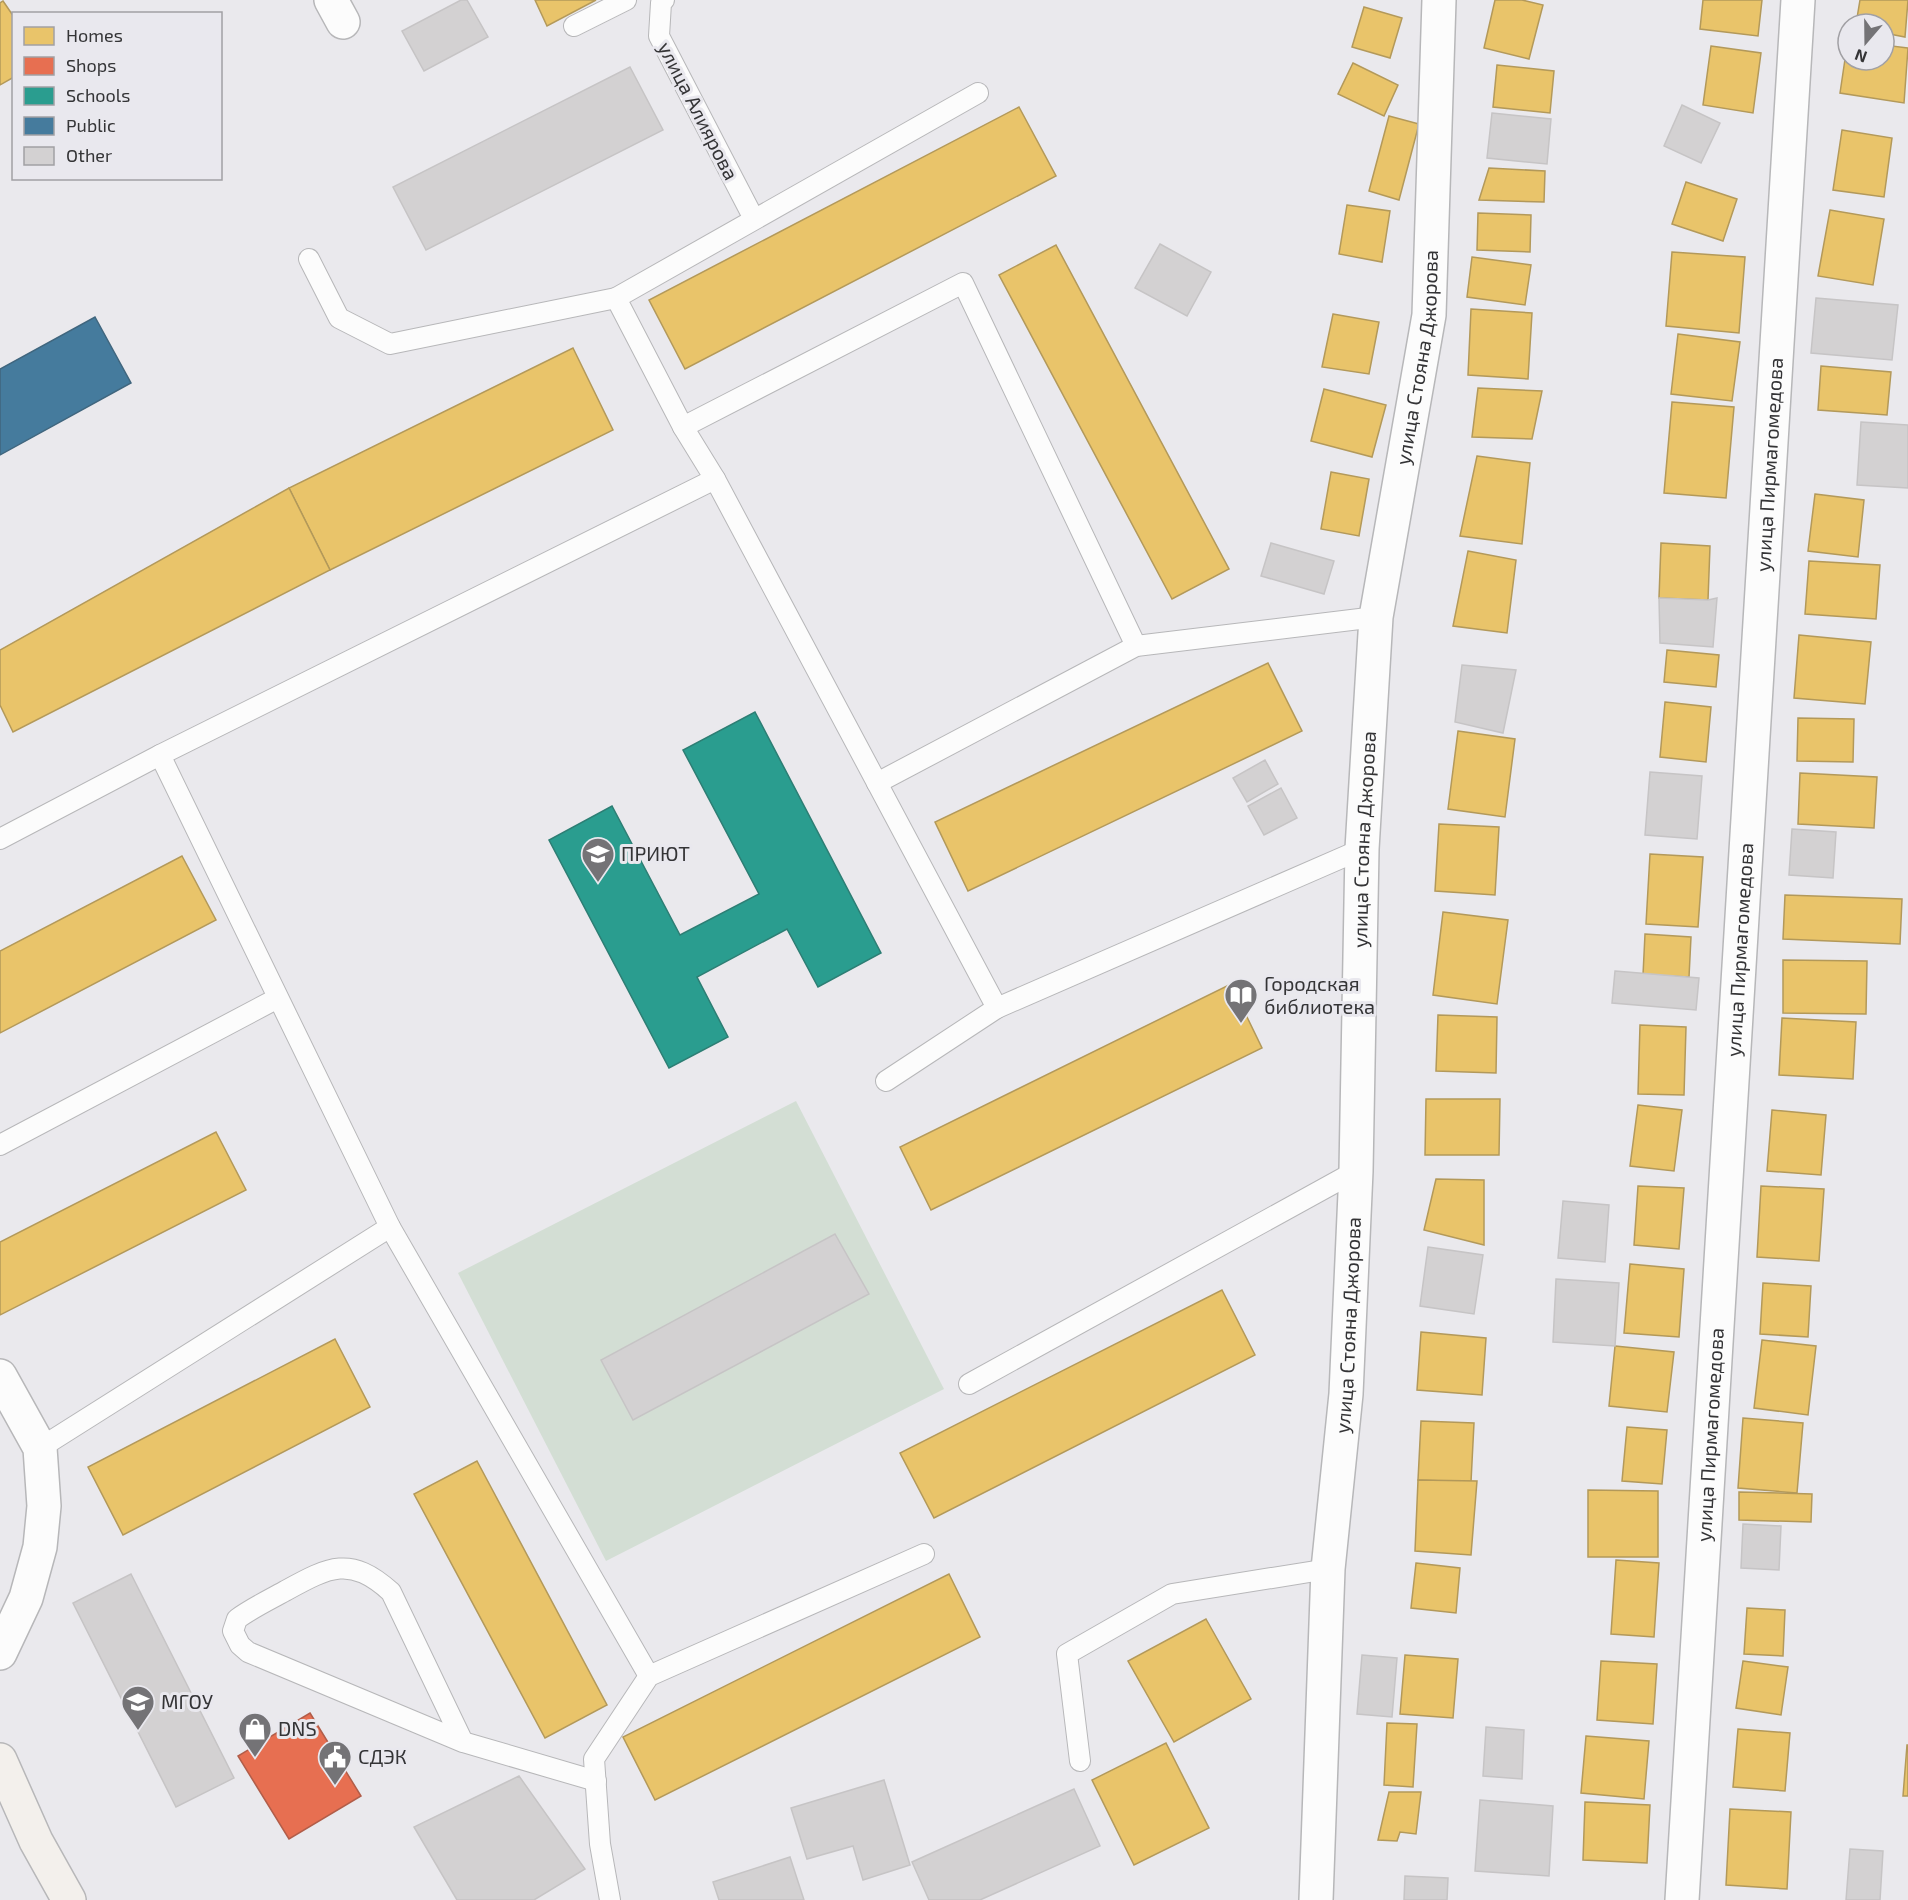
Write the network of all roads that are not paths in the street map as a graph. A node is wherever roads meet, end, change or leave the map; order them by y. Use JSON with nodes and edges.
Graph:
{"nodes":[{"id":1,"x":626,"y":0,"type":"edge"},
{"id":2,"x":648,"y":0,"type":"edge"},
{"id":3,"x":664,"y":0,"type":"edge"},
{"id":4,"x":1439,"y":0,"type":"edge"},
{"id":5,"x":1798,"y":0,"type":"edge"},
{"id":6,"x":660,"y":21,"type":"junction"},
{"id":7,"x":574,"y":26,"type":"dead end"},
{"id":8,"x":978,"y":93,"type":"dead end"},
{"id":9,"x":754,"y":219,"type":"junction"},
{"id":10,"x":309,"y":259,"type":"dead end"},
{"id":11,"x":616,"y":297,"type":"junction"},
{"id":12,"x":683,"y":427,"type":"junction"},
{"id":13,"x":715,"y":479,"type":"junction"},
{"id":14,"x":1377,"y":616,"type":"junction"},
{"id":15,"x":1136,"y":646,"type":"junction"},
{"id":16,"x":160,"y":755,"type":"junction"},
{"id":17,"x":877,"y":783,"type":"junction"},
{"id":18,"x":0,"y":839,"type":"edge"},
{"id":19,"x":1362,"y":849,"type":"junction"},
{"id":20,"x":276,"y":999,"type":"junction"},
{"id":21,"x":997,"y":1008,"type":"junction"},
{"id":22,"x":886,"y":1081,"type":"dead end"},
{"id":23,"x":0,"y":1145,"type":"edge"},
{"id":24,"x":1356,"y":1171,"type":"junction"},
{"id":25,"x":390,"y":1227,"type":"junction"},
{"id":26,"x":0,"y":1376,"type":"edge"},
{"id":27,"x":969,"y":1384,"type":"dead end"},
{"id":28,"x":40,"y":1448,"type":"junction"},
{"id":29,"x":924,"y":1554,"type":"dead end"},
{"id":30,"x":1328,"y":1569,"type":"junction"},
{"id":31,"x":0,"y":1653,"type":"edge"},
{"id":32,"x":649,"y":1676,"type":"junction"},
{"id":33,"x":463,"y":1742,"type":"junction"},
{"id":34,"x":0,"y":1760,"type":"edge"},
{"id":35,"x":1080,"y":1761,"type":"dead end"},
{"id":36,"x":596,"y":1781,"type":"junction"},
{"id":37,"x":69,"y":1900,"type":"edge"},
{"id":38,"x":610,"y":1900,"type":"edge"},
{"id":39,"x":1316,"y":1900,"type":"edge"},
{"id":40,"x":1682,"y":1900,"type":"edge"}],
"edges":[{"from":1,"to":7,"type":"lane"},
{"from":2,"to":6,"type":"lane"},
{"from":3,"to":6,"type":"lane","name":"улица Алиярова"},
{"from":4,"to":14,"type":"street","name":"улица Стояна Джорова"},
{"from":5,"to":40,"type":"street","name":"улица Пирмагомедова"},
{"from":6,"to":9,"type":"lane","name":"улица Алиярова"},
{"from":8,"to":9,"type":"lane"},
{"from":9,"to":11,"type":"lane"},
{"from":10,"to":11,"type":"lane"},
{"from":11,"to":12,"type":"lane"},
{"from":12,"to":13,"type":"lane"},
{"from":12,"to":15,"type":"lane"},
{"from":13,"to":16,"type":"lane"},
{"from":13,"to":17,"type":"lane"},
{"from":14,"to":15,"type":"lane"},
{"from":14,"to":19,"type":"street","name":"улица Стояна Джорова"},
{"from":15,"to":17,"type":"lane"},
{"from":16,"to":18,"type":"lane"},
{"from":16,"to":20,"type":"lane"},
{"from":17,"to":21,"type":"lane"},
{"from":19,"to":21,"type":"lane"},
{"from":19,"to":24,"type":"street","name":"улица Стояна Джорова"},
{"from":20,"to":23,"type":"lane"},
{"from":20,"to":25,"type":"lane"},
{"from":21,"to":22,"type":"lane"},
{"from":24,"to":27,"type":"lane"},
{"from":24,"to":30,"type":"street","name":"улица Стояна Джорова"},
{"from":25,"to":28,"type":"lane"},
{"from":25,"to":32,"type":"lane"},
{"from":26,"to":28,"type":"street"},
{"from":28,"to":31,"type":"street"},
{"from":29,"to":32,"type":"lane"},
{"from":30,"to":35,"type":"lane"},
{"from":30,"to":39,"type":"street","name":"улица Стояна Джорова"},
{"from":32,"to":36,"type":"lane"},
{"from":33,"to":33,"type":"lane"},
{"from":33,"to":36,"type":"lane"},
{"from":34,"to":37,"type":"main road"},
{"from":36,"to":38,"type":"lane"}]}
